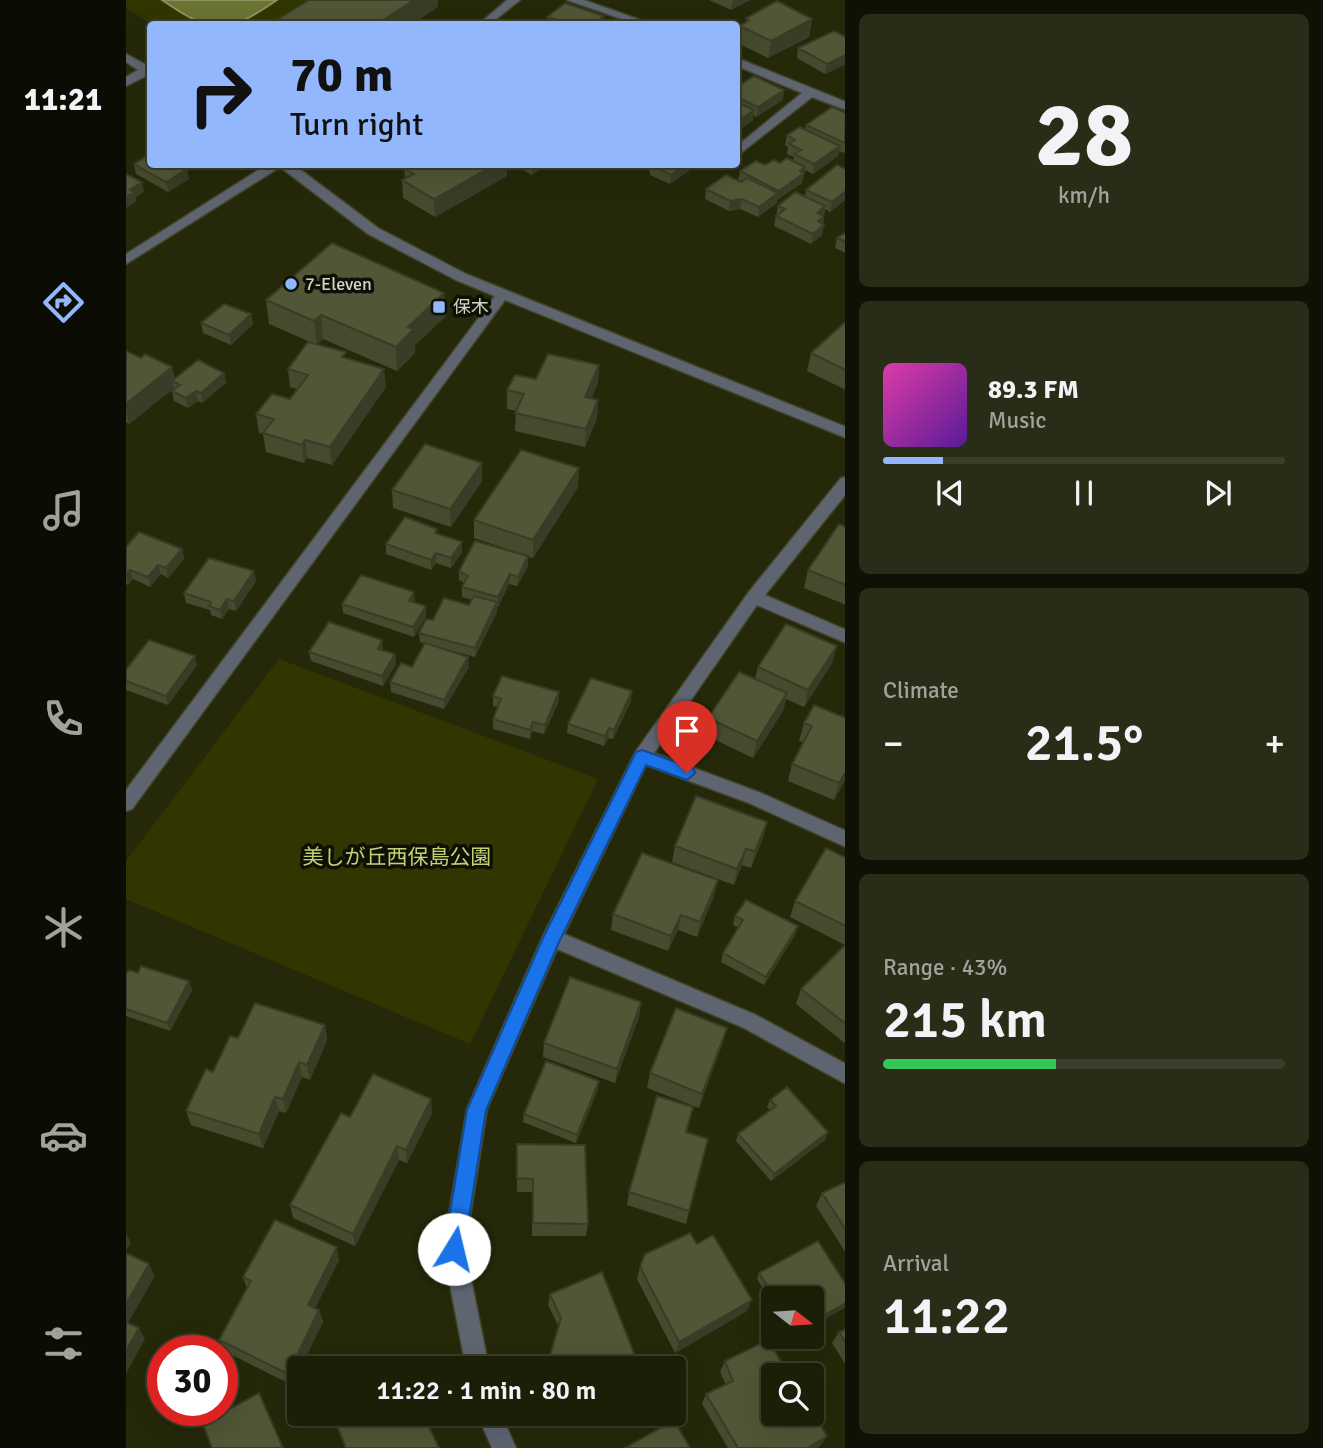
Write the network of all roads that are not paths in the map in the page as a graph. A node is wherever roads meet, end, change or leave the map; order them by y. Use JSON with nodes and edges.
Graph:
{"nodes":[{"id":1,"x":514,"y":0,"type":"edge"},
{"id":2,"x":573,"y":0,"type":"edge"},
{"id":3,"x":488,"y":21,"type":"edge"},
{"id":4,"x":637,"y":21,"type":"edge"},
{"id":5,"x":126,"y":57,"type":"edge"},
{"id":6,"x":740,"y":63,"type":"edge"},
{"id":7,"x":147,"y":71,"type":"edge"},
{"id":8,"x":147,"y":72,"type":"edge"},
{"id":9,"x":126,"y":82,"type":"edge"},
{"id":10,"x":810,"y":93,"type":"junction"},
{"id":11,"x":845,"y":107,"type":"edge"},
{"id":12,"x":740,"y":150,"type":"edge"},
{"id":13,"x":271,"y":168,"type":"edge"},
{"id":14,"x":289,"y":168,"type":"edge"},
{"id":15,"x":126,"y":260,"type":"edge"},
{"id":16,"x":502,"y":295,"type":"junction"},
{"id":17,"x":845,"y":433,"type":"edge"},
{"id":18,"x":845,"y":482,"type":"edge"},
{"id":19,"x":754,"y":597,"type":"junction"},
{"id":20,"x":845,"y":637,"type":"edge"},
{"id":21,"x":642,"y":756,"type":"junction"},
{"id":22,"x":126,"y":804,"type":"edge"},
{"id":23,"x":845,"y":840,"type":"edge"},
{"id":24,"x":552,"y":938,"type":"junction"},
{"id":25,"x":845,"y":1075,"type":"edge"},
{"id":26,"x":475,"y":1356,"type":"edge"},
{"id":27,"x":495,"y":1426,"type":"edge"},
{"id":28,"x":505,"y":1448,"type":"edge"}],
"edges":[{"from":1,"to":3,"type":"street"},
{"from":2,"to":4,"type":"street"},
{"from":5,"to":7,"type":"street"},
{"from":6,"to":10,"type":"street"},
{"from":8,"to":9,"type":"street"},
{"from":10,"to":11,"type":"street"},
{"from":10,"to":12,"type":"street"},
{"from":13,"to":15,"type":"street"},
{"from":14,"to":16,"type":"street"},
{"from":16,"to":17,"type":"street"},
{"from":16,"to":22,"type":"street"},
{"from":18,"to":19,"type":"street"},
{"from":19,"to":20,"type":"street"},
{"from":19,"to":21,"type":"street"},
{"from":21,"to":23,"type":"street"},
{"from":21,"to":24,"type":"street"},
{"from":24,"to":25,"type":"street"},
{"from":24,"to":26,"type":"street"},
{"from":27,"to":28,"type":"street"}]}
